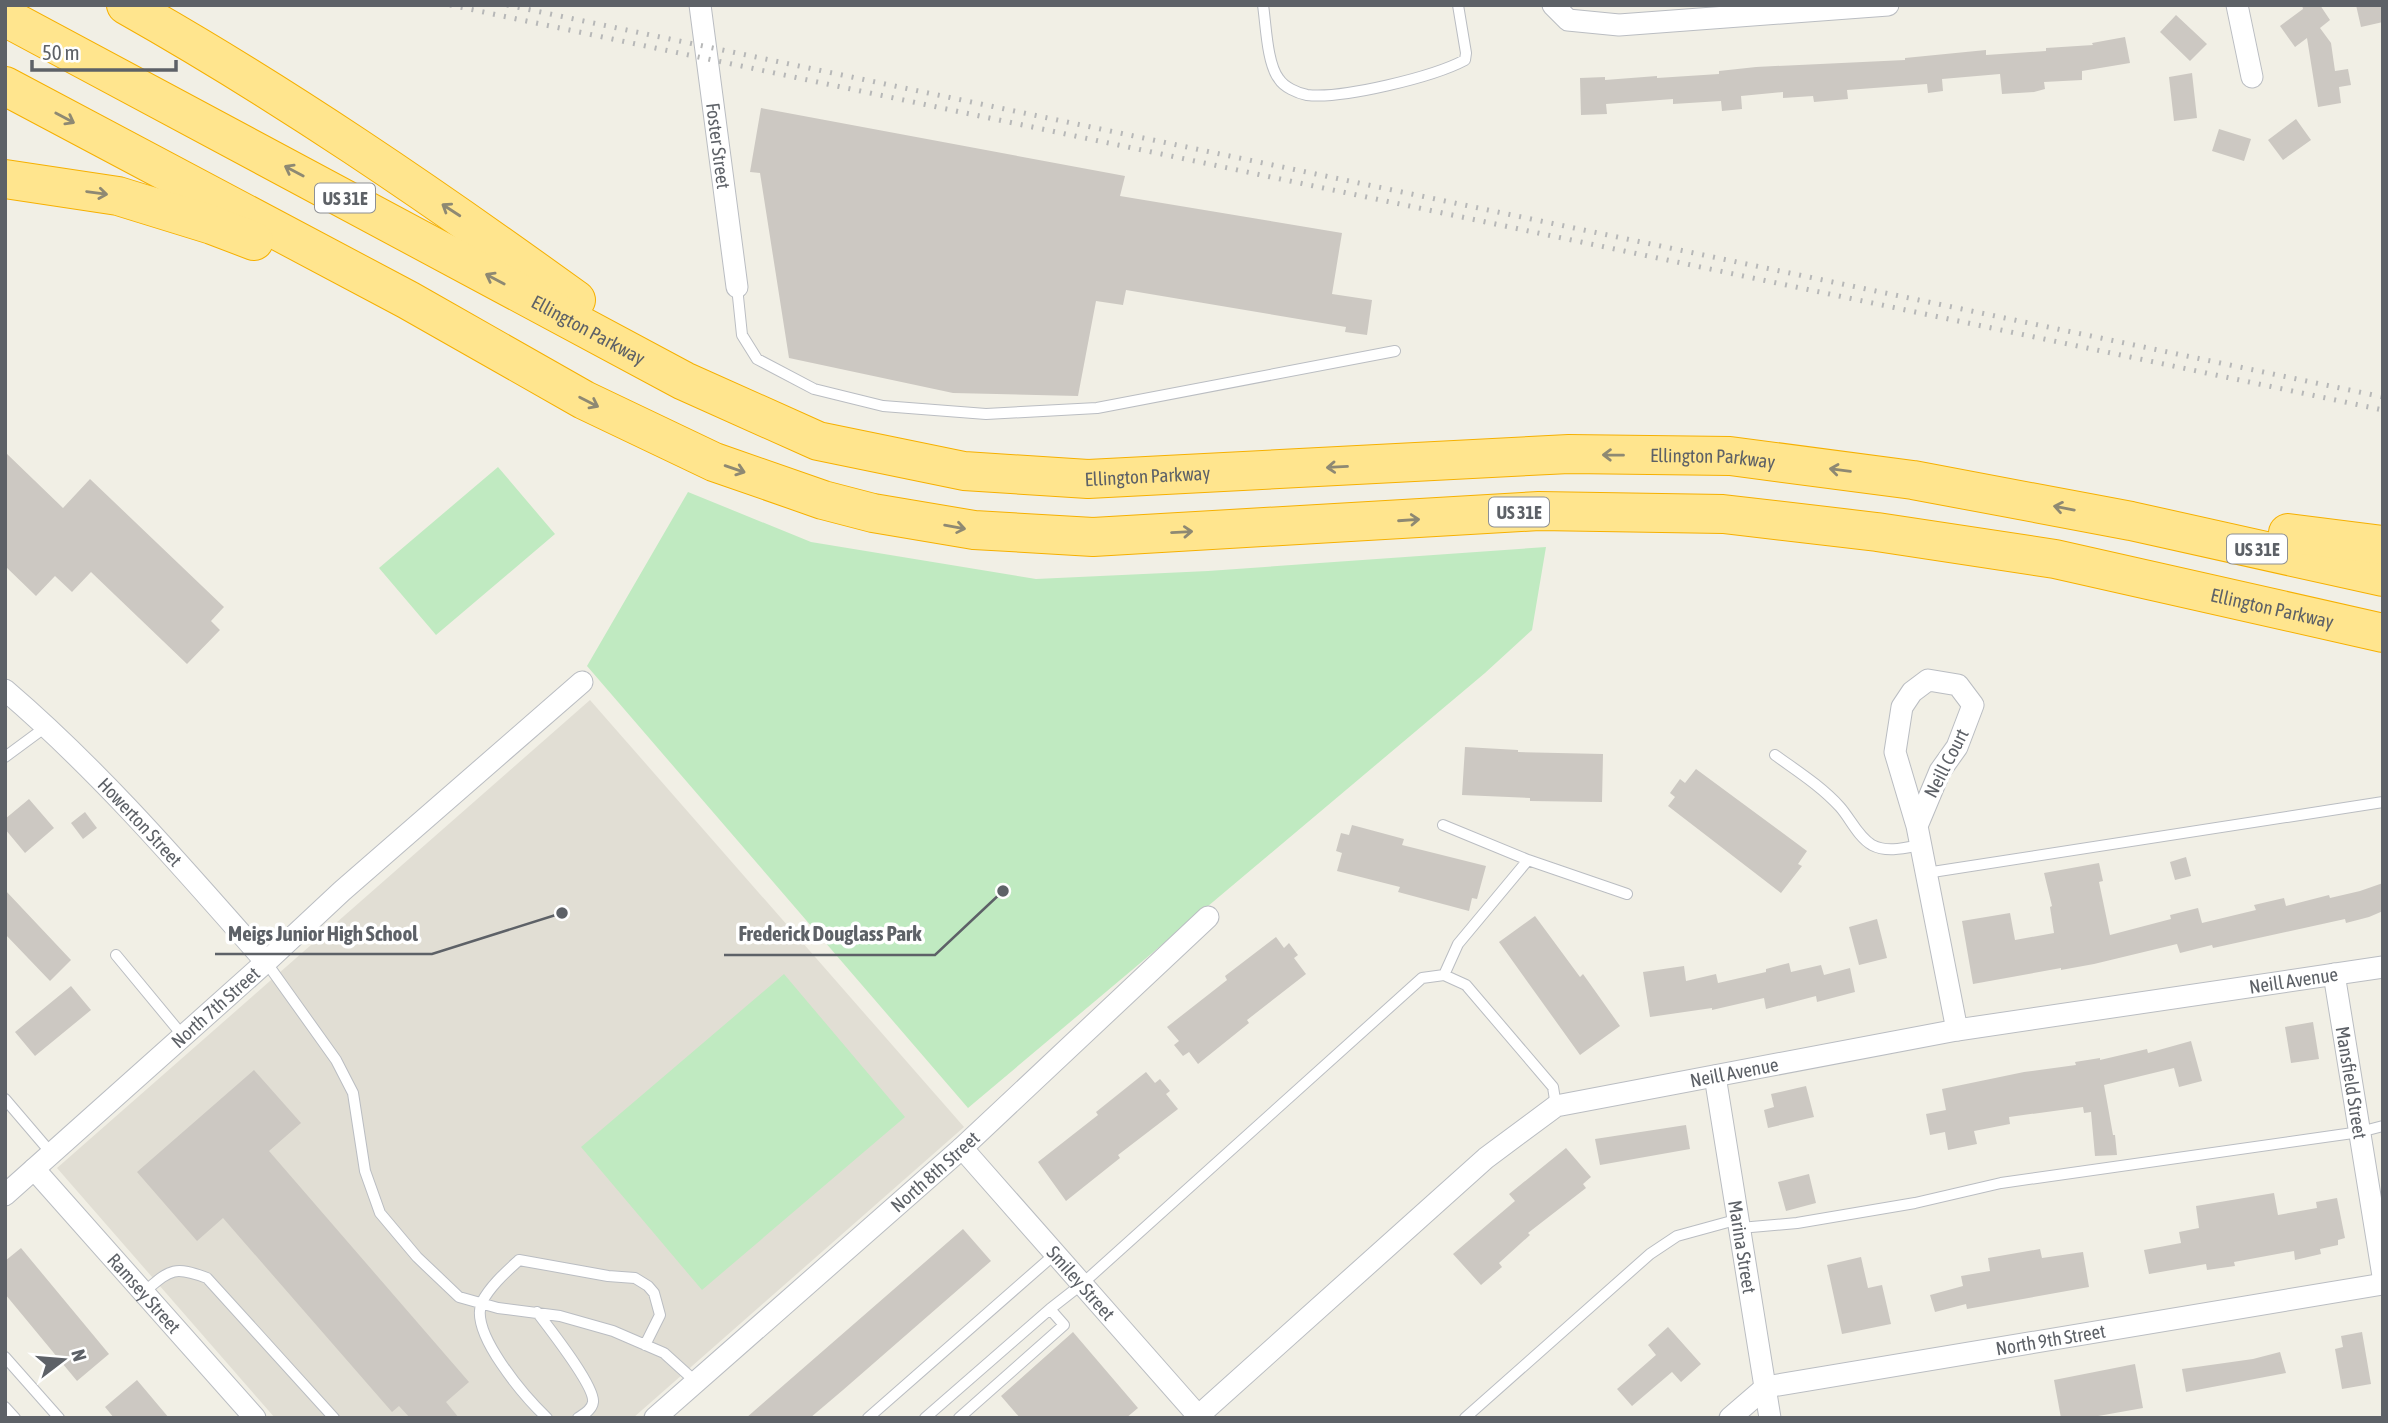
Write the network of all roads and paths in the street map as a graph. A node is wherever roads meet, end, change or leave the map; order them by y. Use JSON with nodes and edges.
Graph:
{"nodes":[{"id":1,"x":126,"y":5,"type":"edge"},
{"id":2,"x":700,"y":5,"type":"edge"},
{"id":3,"x":1263,"y":5,"type":"edge"},
{"id":4,"x":1458,"y":5,"type":"edge"},
{"id":5,"x":1553,"y":5,"type":"edge"},
{"id":6,"x":1888,"y":5,"type":"edge"},
{"id":7,"x":2237,"y":5,"type":"edge"},
{"id":8,"x":5,"y":17,"type":"edge"},
{"id":9,"x":2252,"y":77,"type":"dead end"},
{"id":10,"x":5,"y":86,"type":"edge"},
{"id":11,"x":5,"y":179,"type":"edge"},
{"id":12,"x":737,"y":288,"type":"joint"},
{"id":13,"x":408,"y":300,"type":"junction"},
{"id":14,"x":1395,"y":351,"type":"dead end"},
{"id":15,"x":684,"y":381,"type":"junction"},
{"id":16,"x":2131,"y":521,"type":"junction"},
{"id":17,"x":2383,"y":545,"type":"edge"},
{"id":18,"x":2383,"y":577,"type":"edge"},
{"id":19,"x":2378,"y":634,"type":"edge"},
{"id":20,"x":582,"y":682,"type":"dead end"},
{"id":21,"x":5,"y":690,"type":"edge"},
{"id":22,"x":47,"y":726,"type":"junction"},
{"id":23,"x":1775,"y":755,"type":"dead end"},
{"id":24,"x":5,"y":757,"type":"edge"},
{"id":25,"x":2383,"y":802,"type":"edge"},
{"id":26,"x":1443,"y":825,"type":"dead end"},
{"id":27,"x":1919,"y":835,"type":"junction"},
{"id":28,"x":1528,"y":860,"type":"junction"},
{"id":29,"x":1926,"y":873,"type":"junction"},
{"id":30,"x":1627,"y":894,"type":"dead end"},
{"id":31,"x":1208,"y":917,"type":"dead end"},
{"id":32,"x":116,"y":955,"type":"dead end"},
{"id":33,"x":266,"y":962,"type":"junction"},
{"id":34,"x":2383,"y":967,"type":"edge"},
{"id":35,"x":2334,"y":974,"type":"junction"},
{"id":36,"x":1444,"y":975,"type":"junction"},
{"id":37,"x":1957,"y":1030,"type":"junction"},
{"id":38,"x":183,"y":1036,"type":"junction"},
{"id":39,"x":1715,"y":1076,"type":"junction"},
{"id":40,"x":5,"y":1099,"type":"edge"},
{"id":41,"x":1556,"y":1106,"type":"junction"},
{"id":42,"x":2383,"y":1126,"type":"edge"},
{"id":43,"x":2360,"y":1132,"type":"junction"},
{"id":44,"x":962,"y":1148,"type":"junction"},
{"id":45,"x":52,"y":1154,"type":"junction"},
{"id":46,"x":34,"y":1169,"type":"junction"},
{"id":47,"x":5,"y":1195,"type":"edge"},
{"id":48,"x":1740,"y":1224,"type":"junction"},
{"id":49,"x":1055,"y":1254,"type":"junction"},
{"id":50,"x":2383,"y":1276,"type":"edge"},
{"id":51,"x":1082,"y":1284,"type":"junction"},
{"id":52,"x":2383,"y":1284,"type":"edge"},
{"id":53,"x":144,"y":1292,"type":"junction"},
{"id":54,"x":481,"y":1303,"type":"junction"},
{"id":55,"x":1050,"y":1309,"type":"junction"},
{"id":56,"x":537,"y":1312,"type":"junction"},
{"id":57,"x":645,"y":1345,"type":"junction"},
{"id":58,"x":5,"y":1357,"type":"edge"},
{"id":59,"x":696,"y":1382,"type":"junction"},
{"id":60,"x":1766,"y":1387,"type":"junction"},
{"id":61,"x":5,"y":1407,"type":"edge"},
{"id":62,"x":971,"y":1407,"type":"junction"},
{"id":63,"x":1198,"y":1417,"type":"edge"},
{"id":64,"x":15,"y":1418,"type":"edge"},
{"id":65,"x":60,"y":1418,"type":"edge"},
{"id":66,"x":255,"y":1418,"type":"edge"},
{"id":67,"x":334,"y":1418,"type":"edge"},
{"id":68,"x":547,"y":1418,"type":"edge"},
{"id":69,"x":578,"y":1418,"type":"edge"},
{"id":70,"x":655,"y":1418,"type":"edge"},
{"id":71,"x":868,"y":1418,"type":"edge"},
{"id":72,"x":925,"y":1418,"type":"edge"},
{"id":73,"x":959,"y":1418,"type":"edge"},
{"id":74,"x":981,"y":1418,"type":"edge"},
{"id":75,"x":1465,"y":1418,"type":"edge"},
{"id":76,"x":1730,"y":1418,"type":"edge"},
{"id":77,"x":1770,"y":1418,"type":"edge"}],
"edges":[{"from":15,"to":1,"type":"highway","one_way":true},
{"from":2,"to":12,"type":"street","name":"Foster Street"},
{"from":3,"to":4,"type":"lane"},
{"from":5,"to":6,"type":"street"},
{"from":7,"to":9,"type":"street"},
{"from":15,"to":8,"type":"highway","name":"Ellington Parkway","number":"US 31E","one_way":true},
{"from":10,"to":13,"type":"highway","name":"Ellington Parkway","number":"US 31E","one_way":true},
{"from":11,"to":13,"type":"highway","one_way":true},
{"from":12,"to":14,"type":"lane"},
{"from":13,"to":19,"type":"highway","name":"Ellington Parkway","number":"US 31E","one_way":true},
{"from":16,"to":15,"type":"highway","name":"Ellington Parkway","number":"US 31E","one_way":true},
{"from":16,"to":17,"type":"highway"},
{"from":16,"to":18,"type":"highway","name":"Ellington Parkway","number":"US 31E"},
{"from":20,"to":33,"type":"street","name":"North 7th Street"},
{"from":21,"to":22,"type":"street","name":"Howerton Street"},
{"from":22,"to":24,"type":"lane"},
{"from":22,"to":33,"type":"street","name":"Howerton Street"},
{"from":23,"to":27,"type":"lane"},
{"from":25,"to":29,"type":"lane"},
{"from":26,"to":28,"type":"lane"},
{"from":27,"to":27,"type":"street","name":"Neill Court"},
{"from":27,"to":29,"type":"street","name":"Neill Court"},
{"from":28,"to":30,"type":"lane"},
{"from":28,"to":36,"type":"lane"},
{"from":29,"to":37,"type":"street","name":"Neill Court"},
{"from":31,"to":44,"type":"street","name":"North 8th Street"},
{"from":32,"to":38,"type":"lane"},
{"from":33,"to":38,"type":"street","name":"North 7th Street"},
{"from":33,"to":54,"type":"lane"},
{"from":34,"to":35,"type":"street","name":"Neill Avenue"},
{"from":35,"to":37,"type":"street","name":"Neill Avenue"},
{"from":35,"to":43,"type":"street","name":"Mansfield Street"},
{"from":36,"to":41,"type":"lane"},
{"from":36,"to":51,"type":"lane"},
{"from":37,"to":39,"type":"street","name":"Neill Avenue"},
{"from":38,"to":45,"type":"street","name":"North 7th Street"},
{"from":39,"to":41,"type":"street","name":"Neill Avenue"},
{"from":39,"to":48,"type":"street","name":"Marina Street"},
{"from":40,"to":45,"type":"lane"},
{"from":41,"to":63,"type":"street","name":"Neill Avenue"},
{"from":42,"to":43,"type":"lane"},
{"from":43,"to":48,"type":"lane"},
{"from":43,"to":50,"type":"street","name":"Mansfield Street"},
{"from":44,"to":49,"type":"street","name":"Smiley Street"},
{"from":44,"to":59,"type":"street","name":"North 8th Street"},
{"from":45,"to":46,"type":"street","name":"North 7th Street"},
{"from":46,"to":47,"type":"street","name":"North 7th Street"},
{"from":46,"to":53,"type":"street","name":"Ramsey Street"},
{"from":48,"to":60,"type":"street","name":"Marina Street"},
{"from":48,"to":75,"type":"lane"},
{"from":49,"to":51,"type":"street","name":"Smiley Street"},
{"from":49,"to":71,"type":"lane"},
{"from":51,"to":55,"type":"lane"},
{"from":51,"to":63,"type":"street","name":"Smiley Street"},
{"from":52,"to":60,"type":"street","name":"North 9th Street"},
{"from":53,"to":66,"type":"street","name":"Ramsey Street"},
{"from":53,"to":67,"type":"lane"},
{"from":54,"to":56,"type":"lane"},
{"from":54,"to":57,"type":"lane"},
{"from":54,"to":68,"type":"lane"},
{"from":55,"to":62,"type":"lane"},
{"from":55,"to":72,"type":"lane"},
{"from":56,"to":57,"type":"lane"},
{"from":56,"to":69,"type":"lane"},
{"from":57,"to":59,"type":"lane"},
{"from":58,"to":65,"type":"lane"},
{"from":59,"to":70,"type":"street","name":"North 8th Street"},
{"from":60,"to":76,"type":"street"},
{"from":60,"to":77,"type":"street","name":"Marina Street"},
{"from":61,"to":64,"type":"lane"},
{"from":62,"to":73,"type":"lane"},
{"from":62,"to":74,"type":"lane"}]}
